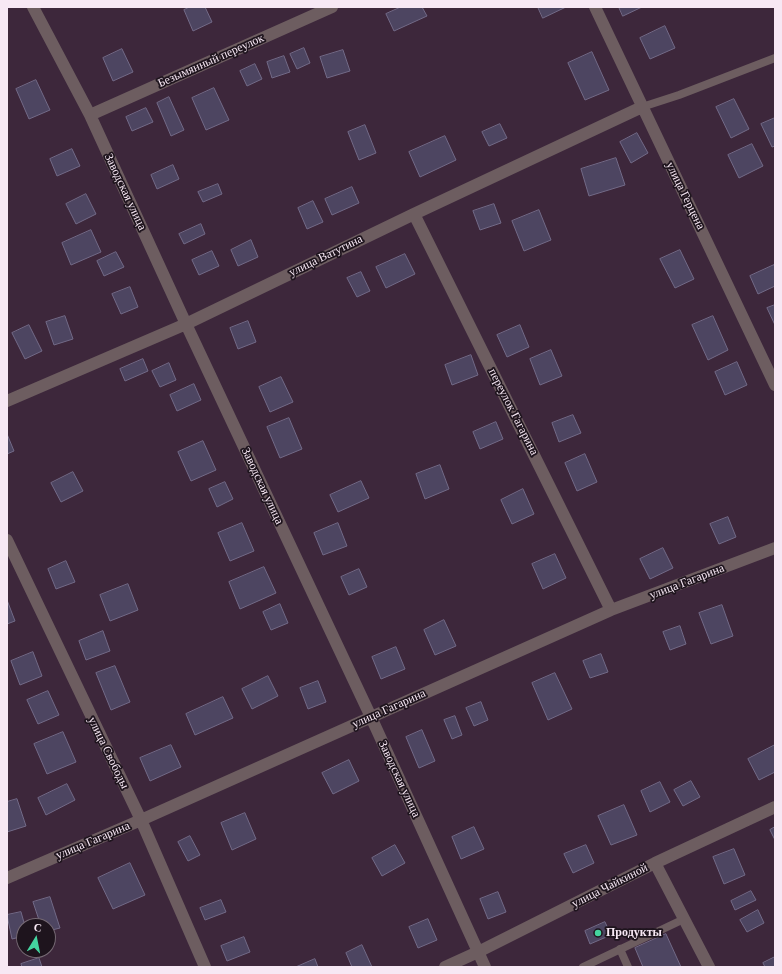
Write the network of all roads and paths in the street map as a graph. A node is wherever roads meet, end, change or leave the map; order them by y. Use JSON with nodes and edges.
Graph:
{"nodes":[{"id":1,"x":33,"y":7,"type":"edge"},
{"id":2,"x":332,"y":7,"type":"edge"},
{"id":3,"x":595,"y":7,"type":"edge"},
{"id":4,"x":775,"y":58,"type":"edge"},
{"id":5,"x":642,"y":107,"type":"junction"},
{"id":6,"x":90,"y":115,"type":"junction"},
{"id":7,"x":414,"y":214,"type":"junction"},
{"id":8,"x":186,"y":324,"type":"junction"},
{"id":9,"x":775,"y":385,"type":"edge"},
{"id":10,"x":7,"y":401,"type":"edge"},
{"id":11,"x":7,"y":540,"type":"edge"},
{"id":12,"x":775,"y":548,"type":"edge"},
{"id":13,"x":612,"y":610,"type":"junction"},
{"id":14,"x":371,"y":718,"type":"junction"},
{"id":15,"x":775,"y":807,"type":"edge"},
{"id":16,"x":141,"y":820,"type":"junction"},
{"id":17,"x":655,"y":863,"type":"junction"},
{"id":18,"x":7,"y":878,"type":"edge"},
{"id":19,"x":684,"y":919,"type":"junction"},
{"id":20,"x":620,"y":950,"type":"junction"},
{"id":21,"x":478,"y":952,"type":"junction"},
{"id":22,"x":205,"y":967,"type":"edge"},
{"id":23,"x":446,"y":967,"type":"edge"},
{"id":24,"x":485,"y":967,"type":"edge"},
{"id":25,"x":582,"y":967,"type":"edge"},
{"id":26,"x":628,"y":967,"type":"edge"},
{"id":27,"x":709,"y":967,"type":"edge"}],
"edges":[{"from":1,"to":6,"type":"street","name":"Заводская улица"},
{"from":2,"to":6,"type":"street","name":"Безымянный переулок"},
{"from":3,"to":5,"type":"street","name":"улица Герцена"},
{"from":4,"to":5,"type":"lane"},
{"from":5,"to":7,"type":"street","name":"улица Ватутина"},
{"from":5,"to":9,"type":"street","name":"улица Герцена"},
{"from":6,"to":8,"type":"street","name":"Заводская улица"},
{"from":7,"to":8,"type":"street","name":"улица Ватутина"},
{"from":7,"to":13,"type":"street","name":"переулок Гагарина"},
{"from":8,"to":10,"type":"street","name":"улица Ватутина"},
{"from":8,"to":14,"type":"street","name":"Заводская улица"},
{"from":11,"to":16,"type":"street","name":"улица Свободы"},
{"from":12,"to":13,"type":"street","name":"улица Гагарина"},
{"from":13,"to":14,"type":"street","name":"улица Гагарина"},
{"from":14,"to":16,"type":"street","name":"улица Гагарина"},
{"from":14,"to":21,"type":"street","name":"Заводская улица"},
{"from":15,"to":17,"type":"street","name":"улица Чайкиной"},
{"from":16,"to":18,"type":"street","name":"улица Гагарина"},
{"from":16,"to":22,"type":"street","name":"улица Свободы"},
{"from":17,"to":19,"type":"street"},
{"from":17,"to":21,"type":"street","name":"улица Чайкиной"},
{"from":19,"to":20,"type":"lane"},
{"from":19,"to":27,"type":"street"},
{"from":20,"to":25,"type":"lane"},
{"from":20,"to":26,"type":"lane"},
{"from":21,"to":23,"type":"street","name":"улица Чайкиной"},
{"from":21,"to":24,"type":"street","name":"Заводская улица"}]}
